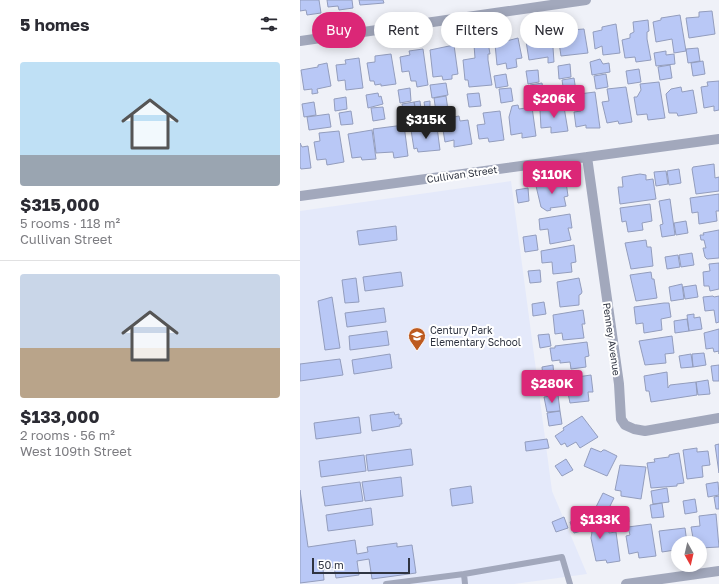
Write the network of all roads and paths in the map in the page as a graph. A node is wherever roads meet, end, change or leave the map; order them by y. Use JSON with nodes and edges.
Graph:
{"nodes":[{"id":1,"x":586,"y":0,"type":"edge"},
{"id":2,"x":300,"y":42,"type":"edge"},
{"id":3,"x":719,"y":139,"type":"edge"},
{"id":4,"x":587,"y":156,"type":"junction"},
{"id":5,"x":300,"y":196,"type":"edge"},
{"id":6,"x":719,"y":418,"type":"edge"},
{"id":7,"x":719,"y":571,"type":"edge"},
{"id":8,"x":464,"y":574,"type":"junction"},
{"id":9,"x":386,"y":584,"type":"edge"},
{"id":10,"x":465,"y":584,"type":"edge"},
{"id":11,"x":570,"y":584,"type":"edge"},
{"id":12,"x":626,"y":584,"type":"edge"}],
"edges":[{"from":1,"to":2,"type":"street"},
{"from":3,"to":4,"type":"street","name":"Cullivan Street"},
{"from":4,"to":5,"type":"street","name":"Cullivan Street"},
{"from":4,"to":6,"type":"street","name":"Penney Avenue"},
{"from":7,"to":12,"type":"street"},
{"from":8,"to":9,"type":"lane"},
{"from":8,"to":10,"type":"lane"},
{"from":8,"to":11,"type":"lane"}]}
